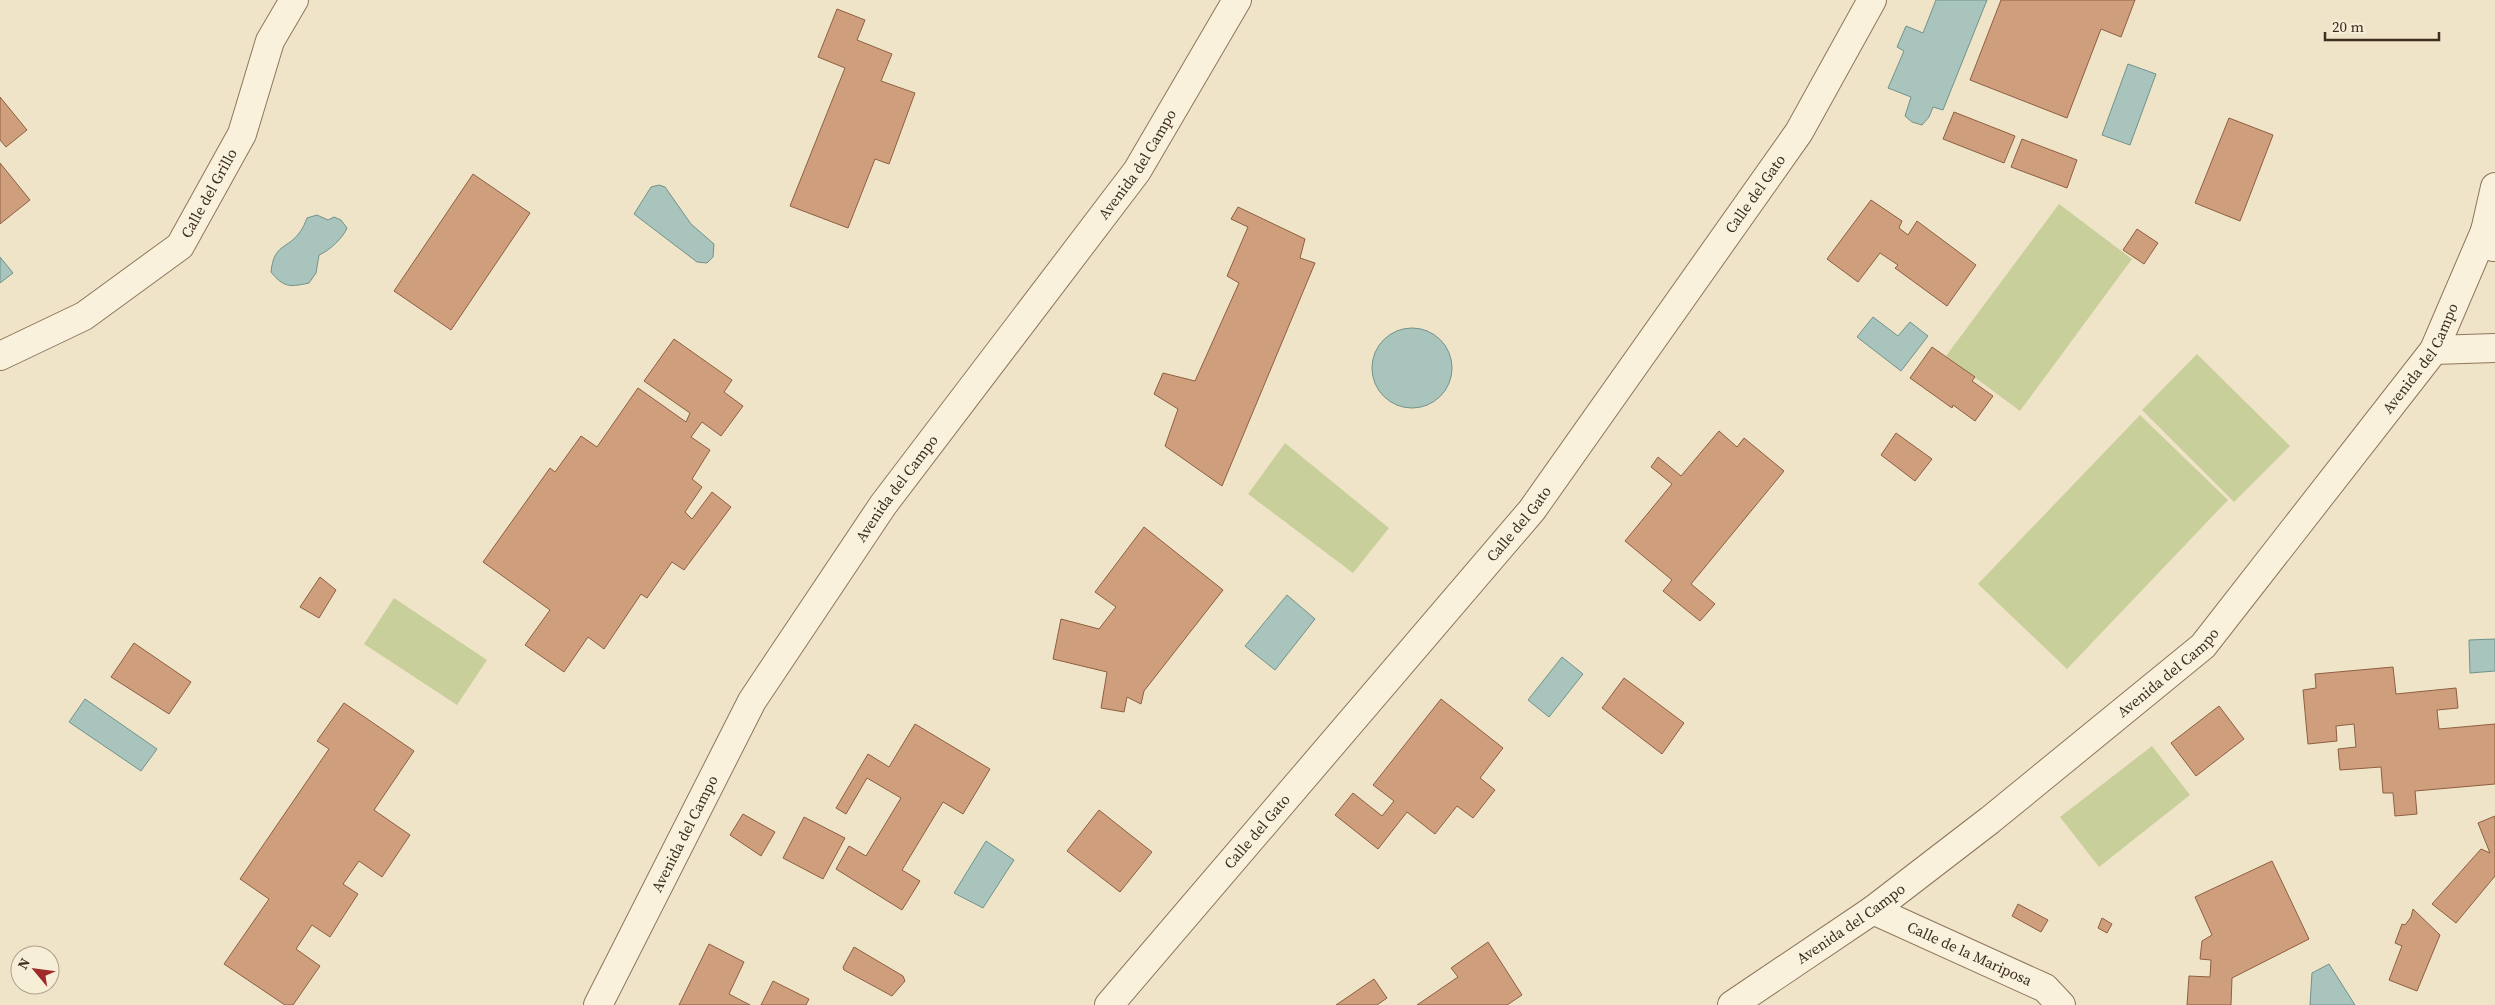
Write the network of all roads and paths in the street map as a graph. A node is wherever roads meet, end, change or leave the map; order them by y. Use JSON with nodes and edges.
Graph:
{"nodes":[{"id":1,"x":294,"y":0,"type":"edge"},
{"id":2,"x":1237,"y":0,"type":"edge"},
{"id":3,"x":1872,"y":0,"type":"edge"},
{"id":4,"x":2495,"y":187,"type":"edge"},
{"id":5,"x":2490,"y":241,"type":"edge"},
{"id":6,"x":2495,"y":348,"type":"edge"},
{"id":7,"x":2434,"y":350,"type":"junction"},
{"id":8,"x":0,"y":356,"type":"edge"},
{"id":9,"x":1873,"y":910,"type":"junction"},
{"id":10,"x":598,"y":1005,"type":"edge"},
{"id":11,"x":1109,"y":1005,"type":"edge"},
{"id":12,"x":1732,"y":1005,"type":"edge"},
{"id":13,"x":2062,"y":1005,"type":"edge"}],
"edges":[{"from":1,"to":8,"type":"street","name":"Calle del Grillo"},
{"from":2,"to":10,"type":"street","name":"Avenida del Campo"},
{"from":3,"to":11,"type":"street","name":"Calle del Gato"},
{"from":4,"to":5,"type":"street","name":"Avenida del Campo"},
{"from":5,"to":7,"type":"street","name":"Avenida del Campo"},
{"from":6,"to":7,"type":"street"},
{"from":7,"to":9,"type":"street","name":"Avenida del Campo"},
{"from":9,"to":12,"type":"street","name":"Avenida del Campo"},
{"from":9,"to":13,"type":"street","name":"Calle de la Mariposa"}]}
